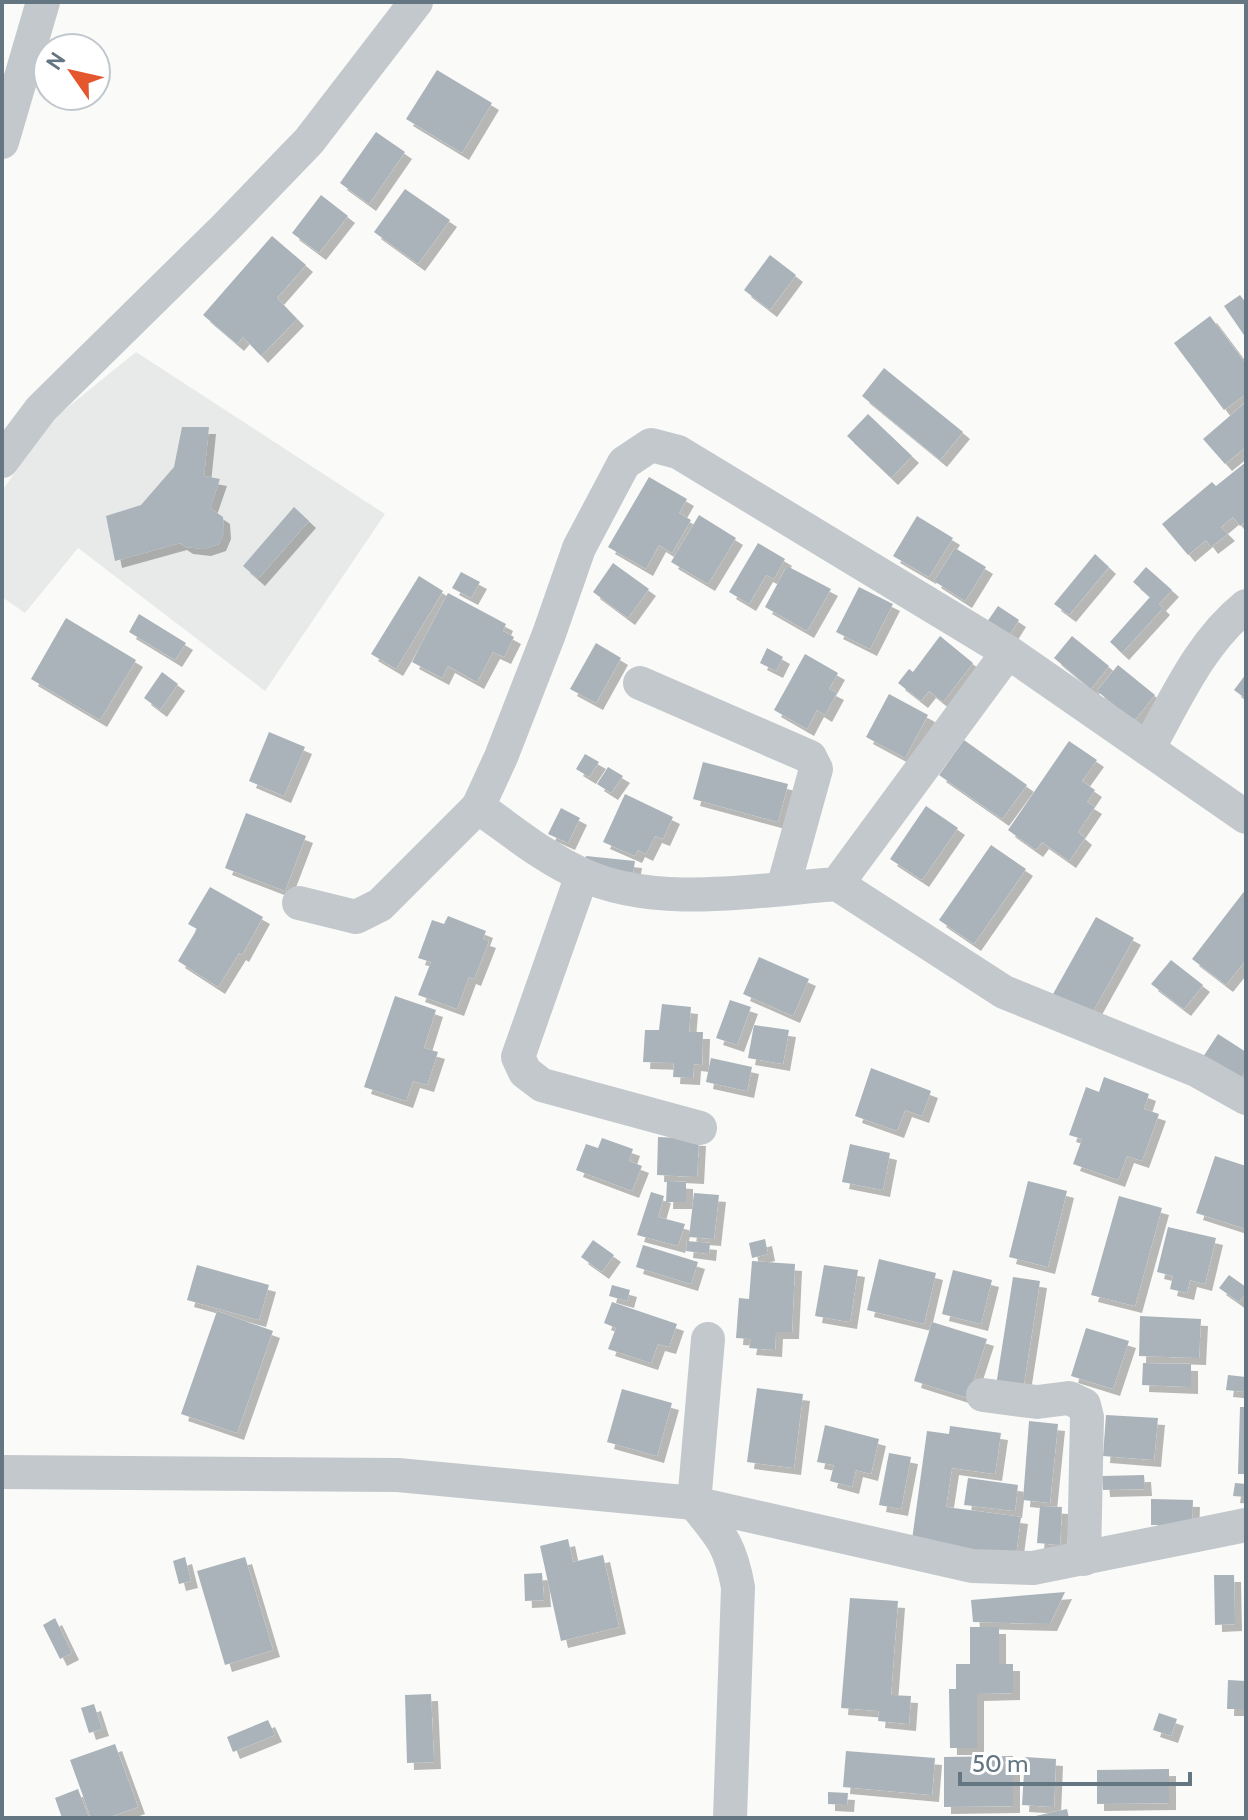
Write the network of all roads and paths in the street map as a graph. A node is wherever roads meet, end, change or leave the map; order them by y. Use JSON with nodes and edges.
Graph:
{"nodes":[{"id":1,"x":43,"y":2,"type":"edge"},
{"id":2,"x":416,"y":2,"type":"edge"},
{"id":3,"x":2,"y":142,"type":"edge"},
{"id":4,"x":2,"y":461,"type":"edge"},
{"id":5,"x":1246,"y":606,"type":"edge"},
{"id":6,"x":1008,"y":652,"type":"junction"},
{"id":7,"x":640,"y":683,"type":"dead end"},
{"id":8,"x":1148,"y":749,"type":"junction"},
{"id":9,"x":478,"y":807,"type":"junction"},
{"id":10,"x":1246,"y":817,"type":"edge"},
{"id":11,"x":582,"y":875,"type":"junction"},
{"id":12,"x":837,"y":884,"type":"junction"},
{"id":13,"x":783,"y":888,"type":"junction"},
{"id":14,"x":299,"y":903,"type":"dead end"},
{"id":15,"x":1246,"y":1098,"type":"edge"},
{"id":16,"x":700,"y":1128,"type":"dead end"},
{"id":17,"x":708,"y":1339,"type":"dead end"},
{"id":18,"x":983,"y":1395,"type":"dead end"},
{"id":19,"x":2,"y":1472,"type":"edge"},
{"id":20,"x":694,"y":1503,"type":"junction"},
{"id":21,"x":1246,"y":1525,"type":"edge"},
{"id":22,"x":1084,"y":1559,"type":"junction"},
{"id":23,"x":730,"y":1818,"type":"edge"}],
"edges":[{"from":1,"to":3,"type":"street"},
{"from":2,"to":4,"type":"street"},
{"from":5,"to":8,"type":"street"},
{"from":6,"to":8,"type":"street"},
{"from":6,"to":9,"type":"street"},
{"from":6,"to":12,"type":"street"},
{"from":7,"to":13,"type":"street"},
{"from":8,"to":10,"type":"street"},
{"from":9,"to":11,"type":"street"},
{"from":9,"to":14,"type":"street"},
{"from":11,"to":13,"type":"street"},
{"from":11,"to":16,"type":"street"},
{"from":12,"to":13,"type":"street"},
{"from":12,"to":15,"type":"street"},
{"from":17,"to":20,"type":"street"},
{"from":18,"to":22,"type":"street"},
{"from":19,"to":20,"type":"street"},
{"from":20,"to":22,"type":"street"},
{"from":20,"to":23,"type":"street"},
{"from":21,"to":22,"type":"street"}]}
